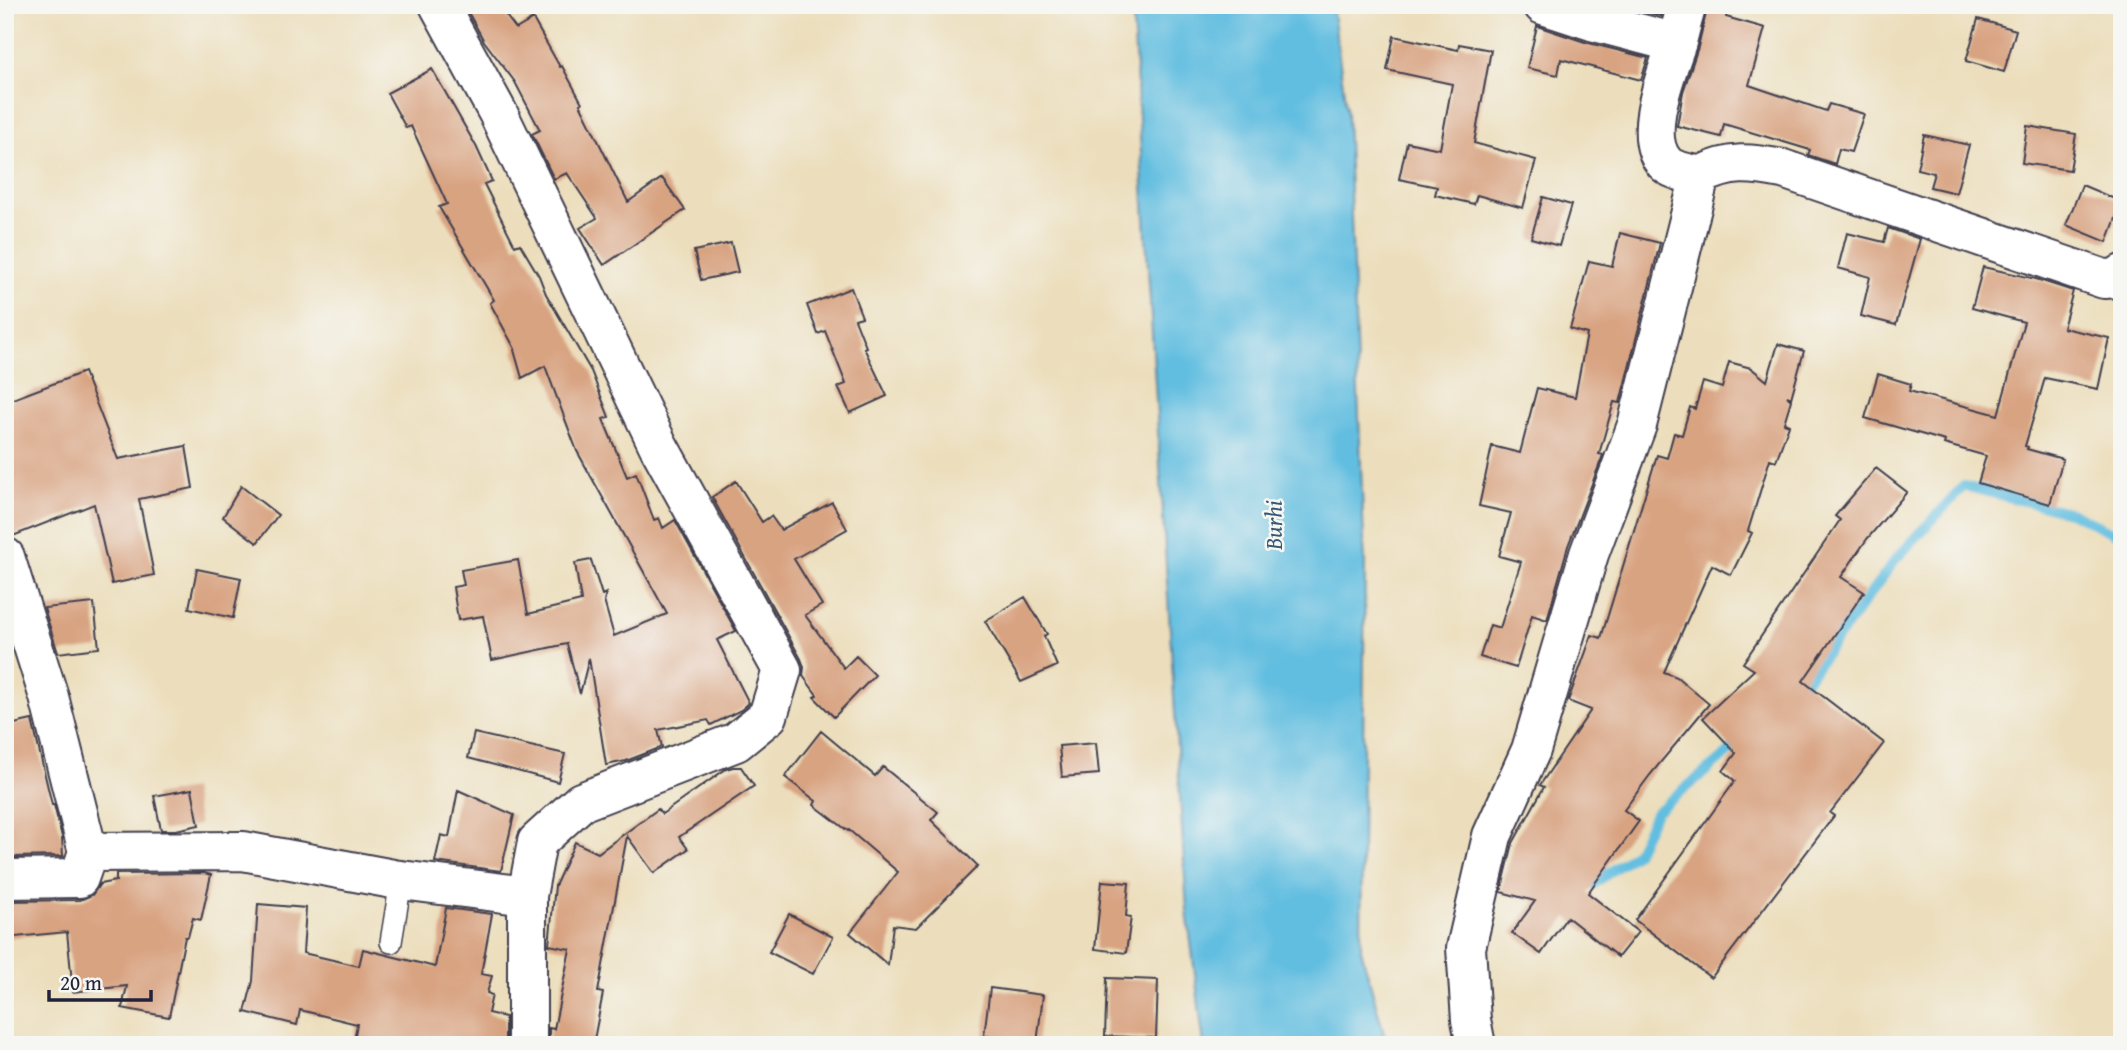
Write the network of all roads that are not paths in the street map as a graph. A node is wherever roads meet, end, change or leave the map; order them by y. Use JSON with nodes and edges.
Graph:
{"nodes":[{"id":1,"x":439,"y":5,"type":"edge"},
{"id":2,"x":1543,"y":5,"type":"edge"},
{"id":3,"x":1686,"y":5,"type":"edge"},
{"id":4,"x":1676,"y":43,"type":"junction"},
{"id":5,"x":1700,"y":176,"type":"junction"},
{"id":6,"x":2122,"y":274,"type":"edge"},
{"id":7,"x":5,"y":557,"type":"edge"},
{"id":8,"x":88,"y":852,"type":"junction"},
{"id":9,"x":5,"y":879,"type":"edge"},
{"id":10,"x":401,"y":881,"type":"junction"},
{"id":11,"x":527,"y":896,"type":"junction"},
{"id":12,"x":391,"y":942,"type":"dead end"},
{"id":13,"x":527,"y":1045,"type":"edge"},
{"id":14,"x":1476,"y":1045,"type":"edge"}],
"edges":[{"from":1,"to":11,"type":"street"},
{"from":2,"to":4,"type":"street"},
{"from":3,"to":4,"type":"street"},
{"from":4,"to":5,"type":"street"},
{"from":5,"to":6,"type":"street"},
{"from":5,"to":14,"type":"street"},
{"from":7,"to":8,"type":"street"},
{"from":8,"to":9,"type":"street"},
{"from":8,"to":10,"type":"street"},
{"from":10,"to":11,"type":"street"},
{"from":10,"to":12,"type":"lane"},
{"from":11,"to":13,"type":"street"}]}
